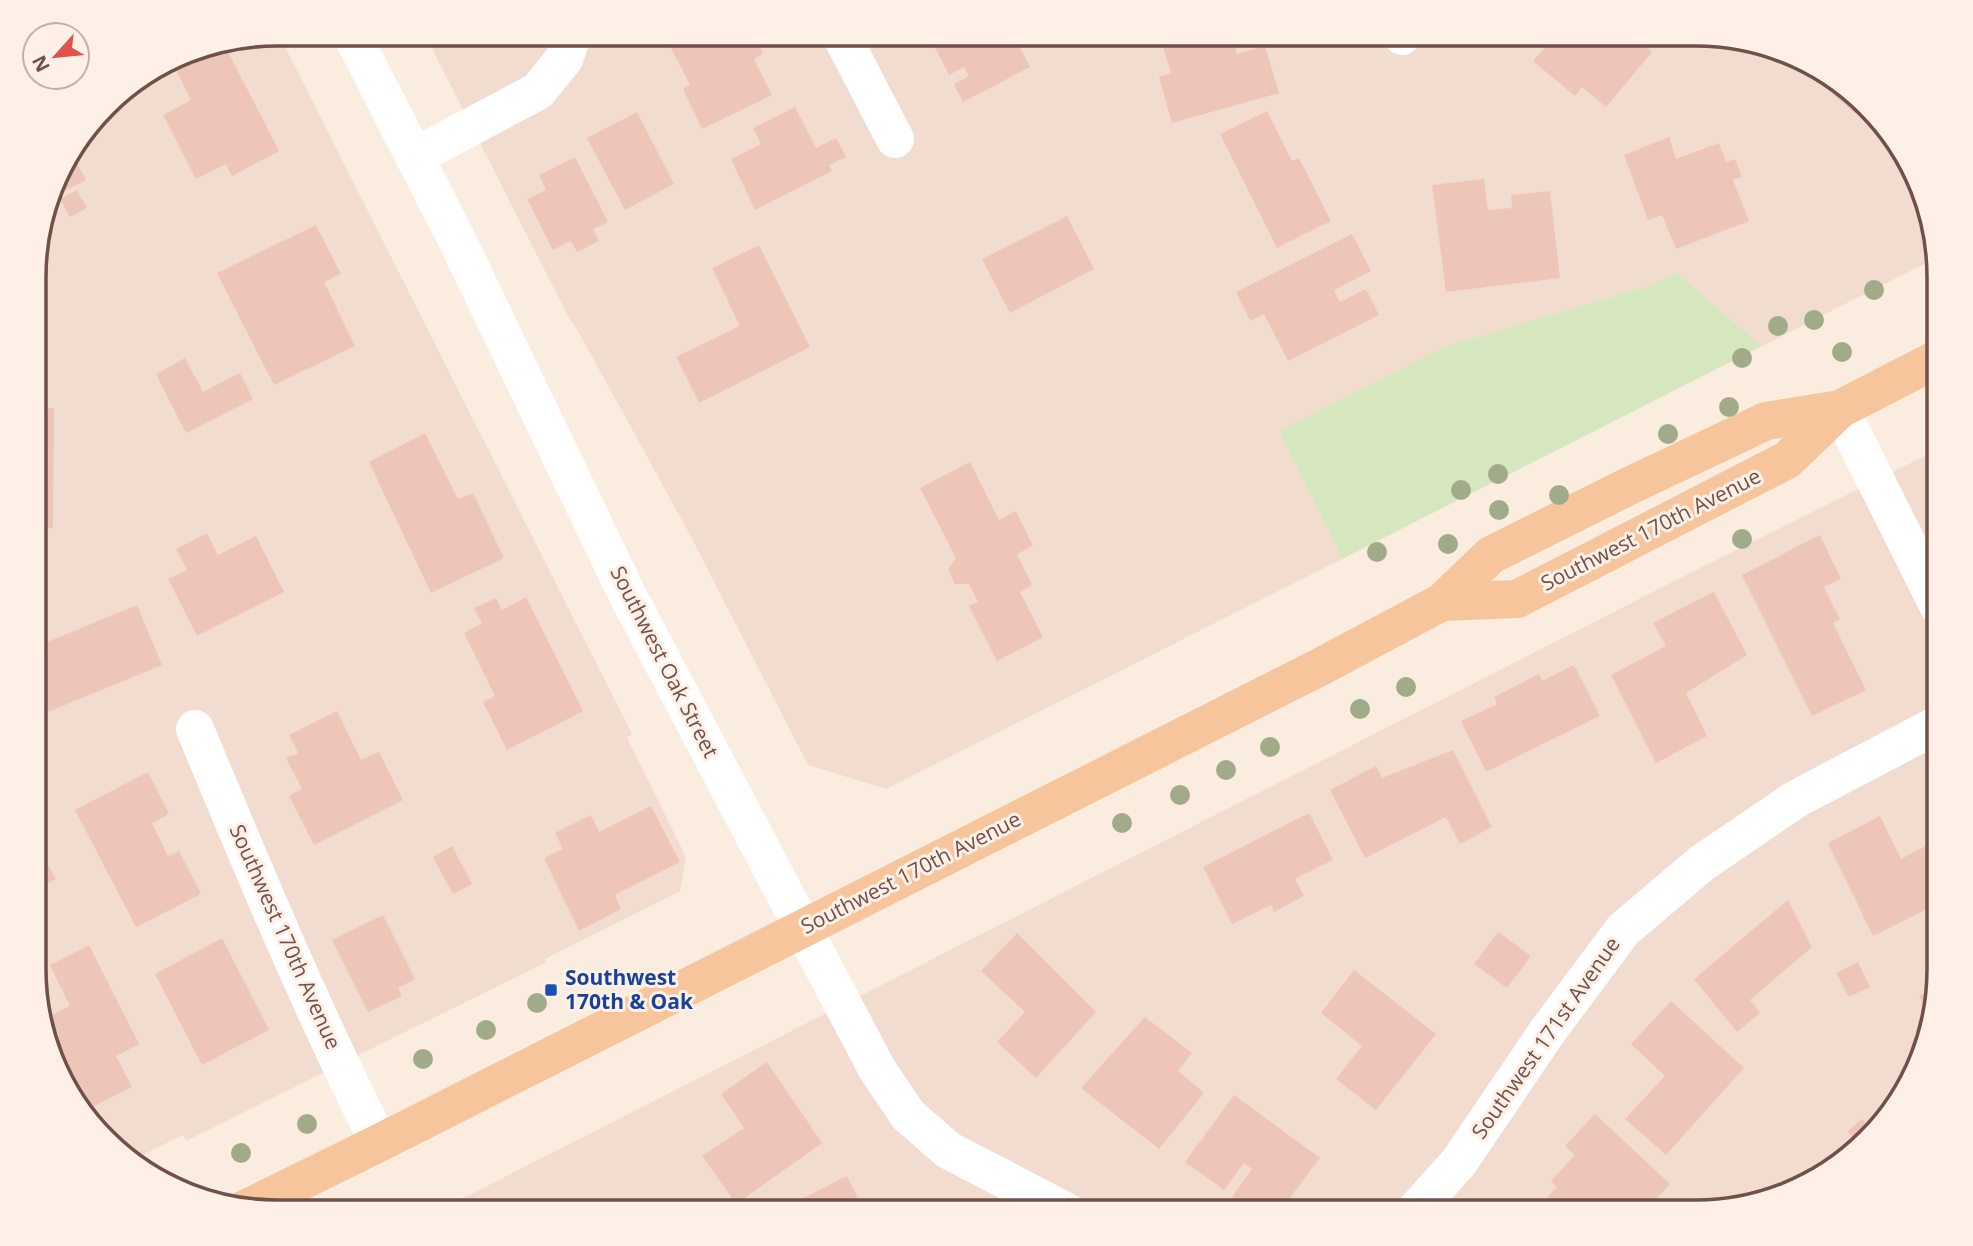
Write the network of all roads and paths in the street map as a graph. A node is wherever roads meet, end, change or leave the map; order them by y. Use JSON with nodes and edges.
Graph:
{"nodes":[{"id":1,"x":358,"y":46,"type":"edge"},
{"id":2,"x":568,"y":46,"type":"edge"},
{"id":3,"x":847,"y":46,"type":"edge"},
{"id":4,"x":895,"y":139,"type":"dead end"},
{"id":5,"x":414,"y":157,"type":"junction"},
{"id":6,"x":1927,"y":364,"type":"edge"},
{"id":7,"x":1840,"y":409,"type":"junction"},
{"id":8,"x":1927,"y":583,"type":"edge"},
{"id":9,"x":1442,"y":603,"type":"junction"},
{"id":10,"x":195,"y":729,"type":"dead end"},
{"id":11,"x":1927,"y":730,"type":"edge"},
{"id":12,"x":803,"y":929,"type":"junction"},
{"id":13,"x":379,"y":1143,"type":"junction"},
{"id":14,"x":264,"y":1200,"type":"edge"},
{"id":15,"x":1044,"y":1200,"type":"edge"},
{"id":16,"x":1425,"y":1200,"type":"edge"}],
"edges":[{"from":1,"to":5,"type":"street","name":"Southwest Oak Street"},
{"from":2,"to":5,"type":"street"},
{"from":3,"to":4,"type":"street"},
{"from":5,"to":12,"type":"street","name":"Southwest Oak Street"},
{"from":6,"to":7,"type":"main road","name":"Southwest 170th Avenue"},
{"from":7,"to":8,"type":"street"},
{"from":7,"to":9,"type":"main road","name":"Southwest 170th Avenue"},
{"from":7,"to":9,"type":"main road","name":"Southwest 170th Avenue"},
{"from":9,"to":12,"type":"main road","name":"Southwest 170th Avenue"},
{"from":10,"to":13,"type":"street","name":"Southwest 170th Avenue"},
{"from":11,"to":16,"type":"street","name":"Southwest 171st Avenue"},
{"from":12,"to":13,"type":"main road","name":"Southwest 170th Avenue"},
{"from":12,"to":15,"type":"street","name":"Southwest Oak Street"},
{"from":13,"to":14,"type":"main road","name":"Southwest 170th Avenue"}]}
